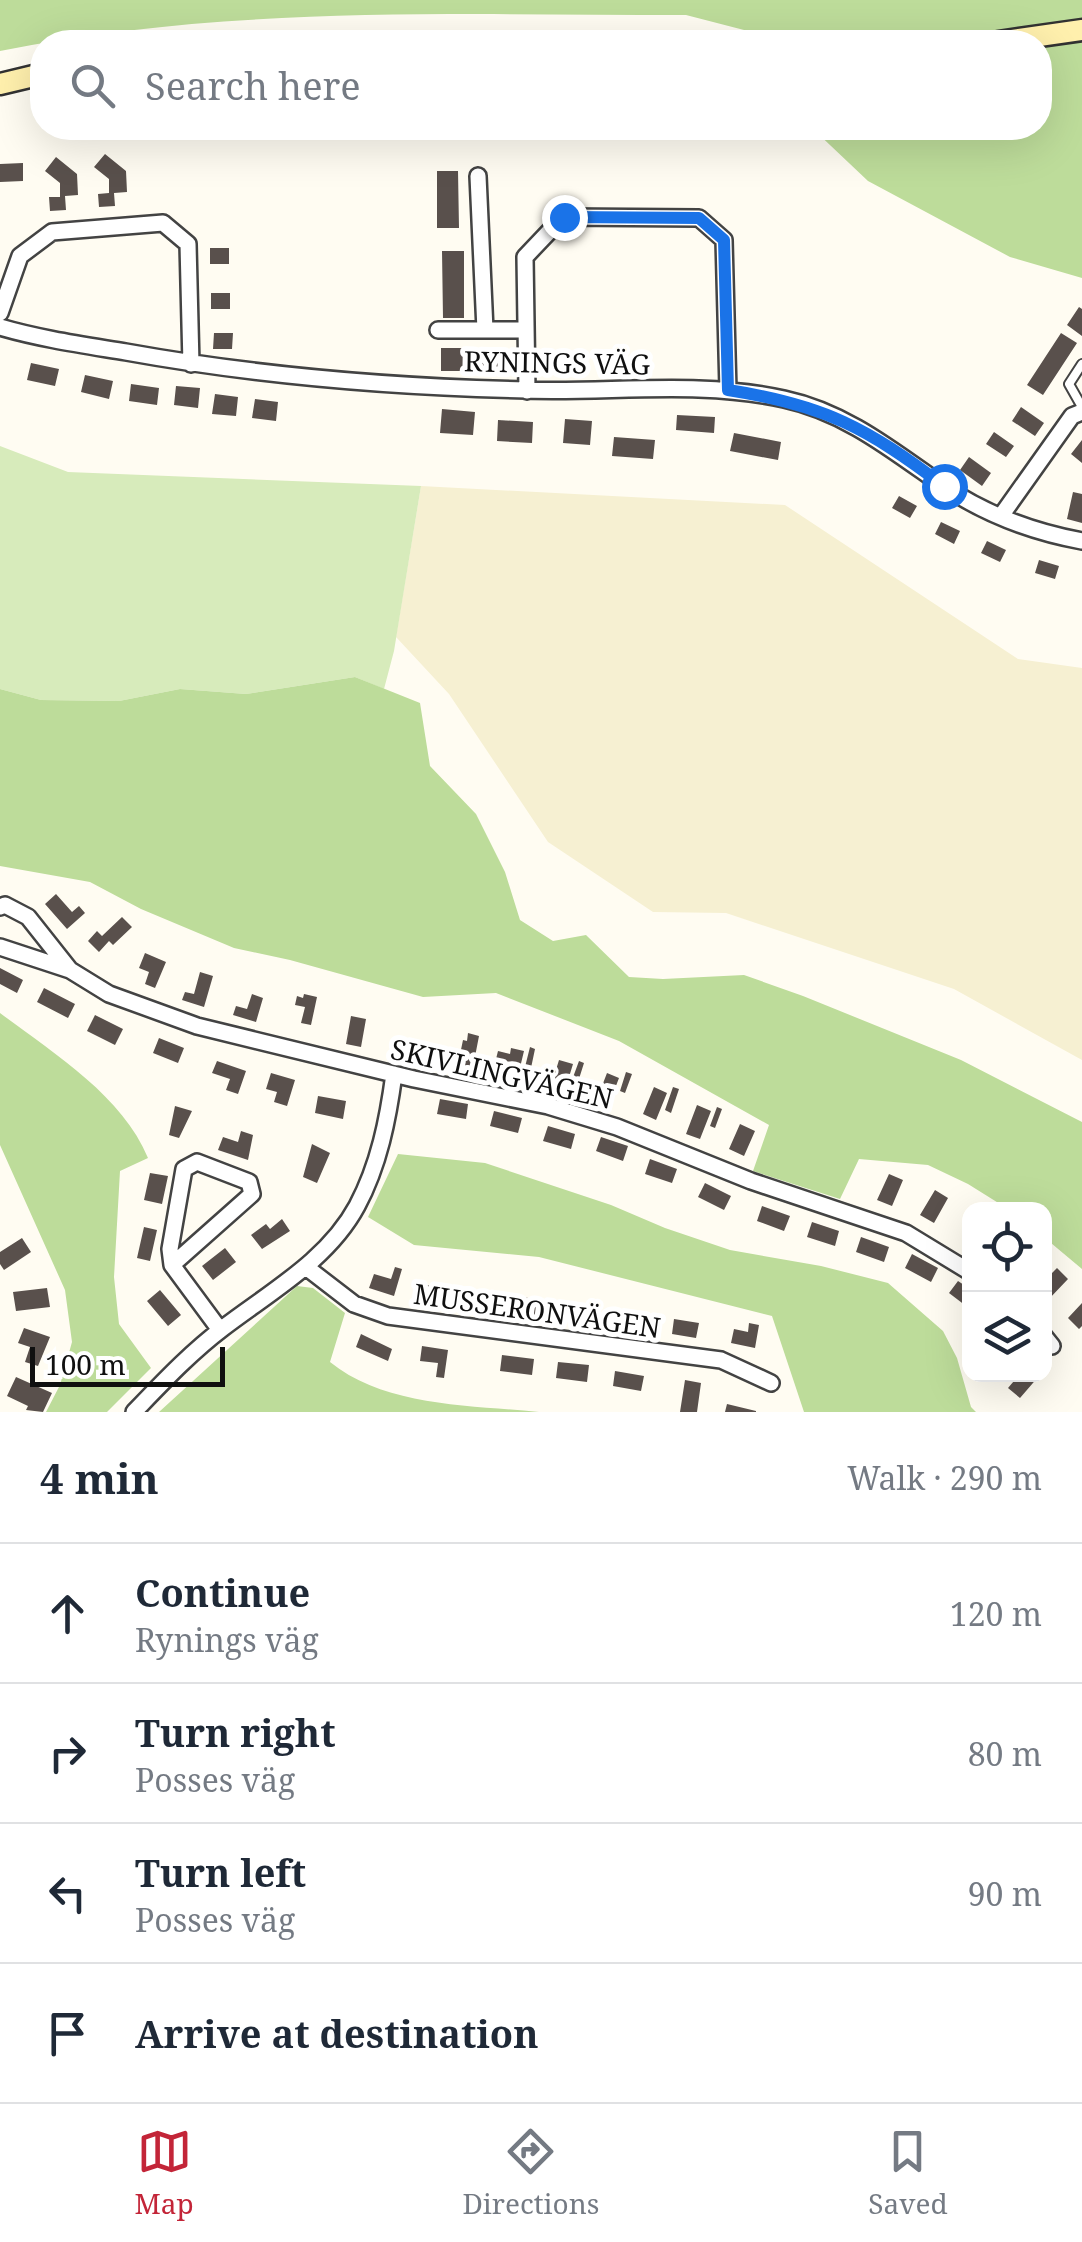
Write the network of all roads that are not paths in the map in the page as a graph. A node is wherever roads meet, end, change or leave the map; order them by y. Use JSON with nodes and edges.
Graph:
{"nodes":[{"id":1,"x":1082,"y":30,"type":"edge"},
{"id":2,"x":1052,"y":34,"type":"edge"},
{"id":3,"x":30,"y":77,"type":"edge"},
{"id":4,"x":0,"y":84,"type":"edge"},
{"id":5,"x":478,"y":176,"type":"dead end"},
{"id":6,"x":0,"y":313,"type":"edge"},
{"id":7,"x":0,"y":328,"type":"edge"},
{"id":8,"x":438,"y":330,"type":"dead end"},
{"id":9,"x":485,"y":330,"type":"junction"},
{"id":10,"x":526,"y":330,"type":"junction"},
{"id":11,"x":190,"y":364,"type":"junction"},
{"id":12,"x":1082,"y":364,"type":"edge"},
{"id":13,"x":527,"y":390,"type":"junction"},
{"id":14,"x":728,"y":390,"type":"junction"},
{"id":15,"x":1082,"y":409,"type":"edge"},
{"id":16,"x":1001,"y":516,"type":"junction"},
{"id":17,"x":1082,"y":541,"type":"edge"},
{"id":18,"x":0,"y":907,"type":"edge"},
{"id":19,"x":0,"y":947,"type":"edge"},
{"id":20,"x":70,"y":970,"type":"junction"},
{"id":21,"x":394,"y":1074,"type":"junction"},
{"id":22,"x":172,"y":1265,"type":"junction"},
{"id":23,"x":306,"y":1267,"type":"junction"},
{"id":24,"x":962,"y":1267,"type":"edge"},
{"id":25,"x":220,"y":1330,"type":"junction"},
{"id":26,"x":770,"y":1383,"type":"dead end"},
{"id":27,"x":134,"y":1412,"type":"edge"}],
"edges":[{"from":1,"to":2,"type":"main road"},
{"from":3,"to":4,"type":"main road"},
{"from":5,"to":9,"type":"street"},
{"from":6,"to":11,"type":"street"},
{"from":7,"to":11,"type":"street","name":"RYNINGS VÄG"},
{"from":8,"to":9,"type":"street"},
{"from":9,"to":10,"type":"street"},
{"from":10,"to":13,"type":"street"},
{"from":10,"to":14,"type":"street"},
{"from":11,"to":13,"type":"street","name":"RYNINGS VÄG"},
{"from":12,"to":15,"type":"lane"},
{"from":13,"to":14,"type":"street","name":"RYNINGS VÄG"},
{"from":14,"to":16,"type":"street","name":"RYNINGS VÄG"},
{"from":15,"to":16,"type":"street"},
{"from":16,"to":17,"type":"street","name":"RYNINGS VÄG"},
{"from":18,"to":20,"type":"street","name":"SKIVLINGVÄGEN"},
{"from":19,"to":20,"type":"street","name":"SKIVLINGVÄGEN"},
{"from":20,"to":21,"type":"street","name":"SKIVLINGVÄGEN"},
{"from":21,"to":23,"type":"street"},
{"from":21,"to":24,"type":"street","name":"SKIVLINGVÄGEN"},
{"from":22,"to":22,"type":"street"},
{"from":22,"to":25,"type":"street"},
{"from":23,"to":25,"type":"street"},
{"from":23,"to":26,"type":"street","name":"MUSSERONVÄGEN"},
{"from":25,"to":27,"type":"street"}]}
